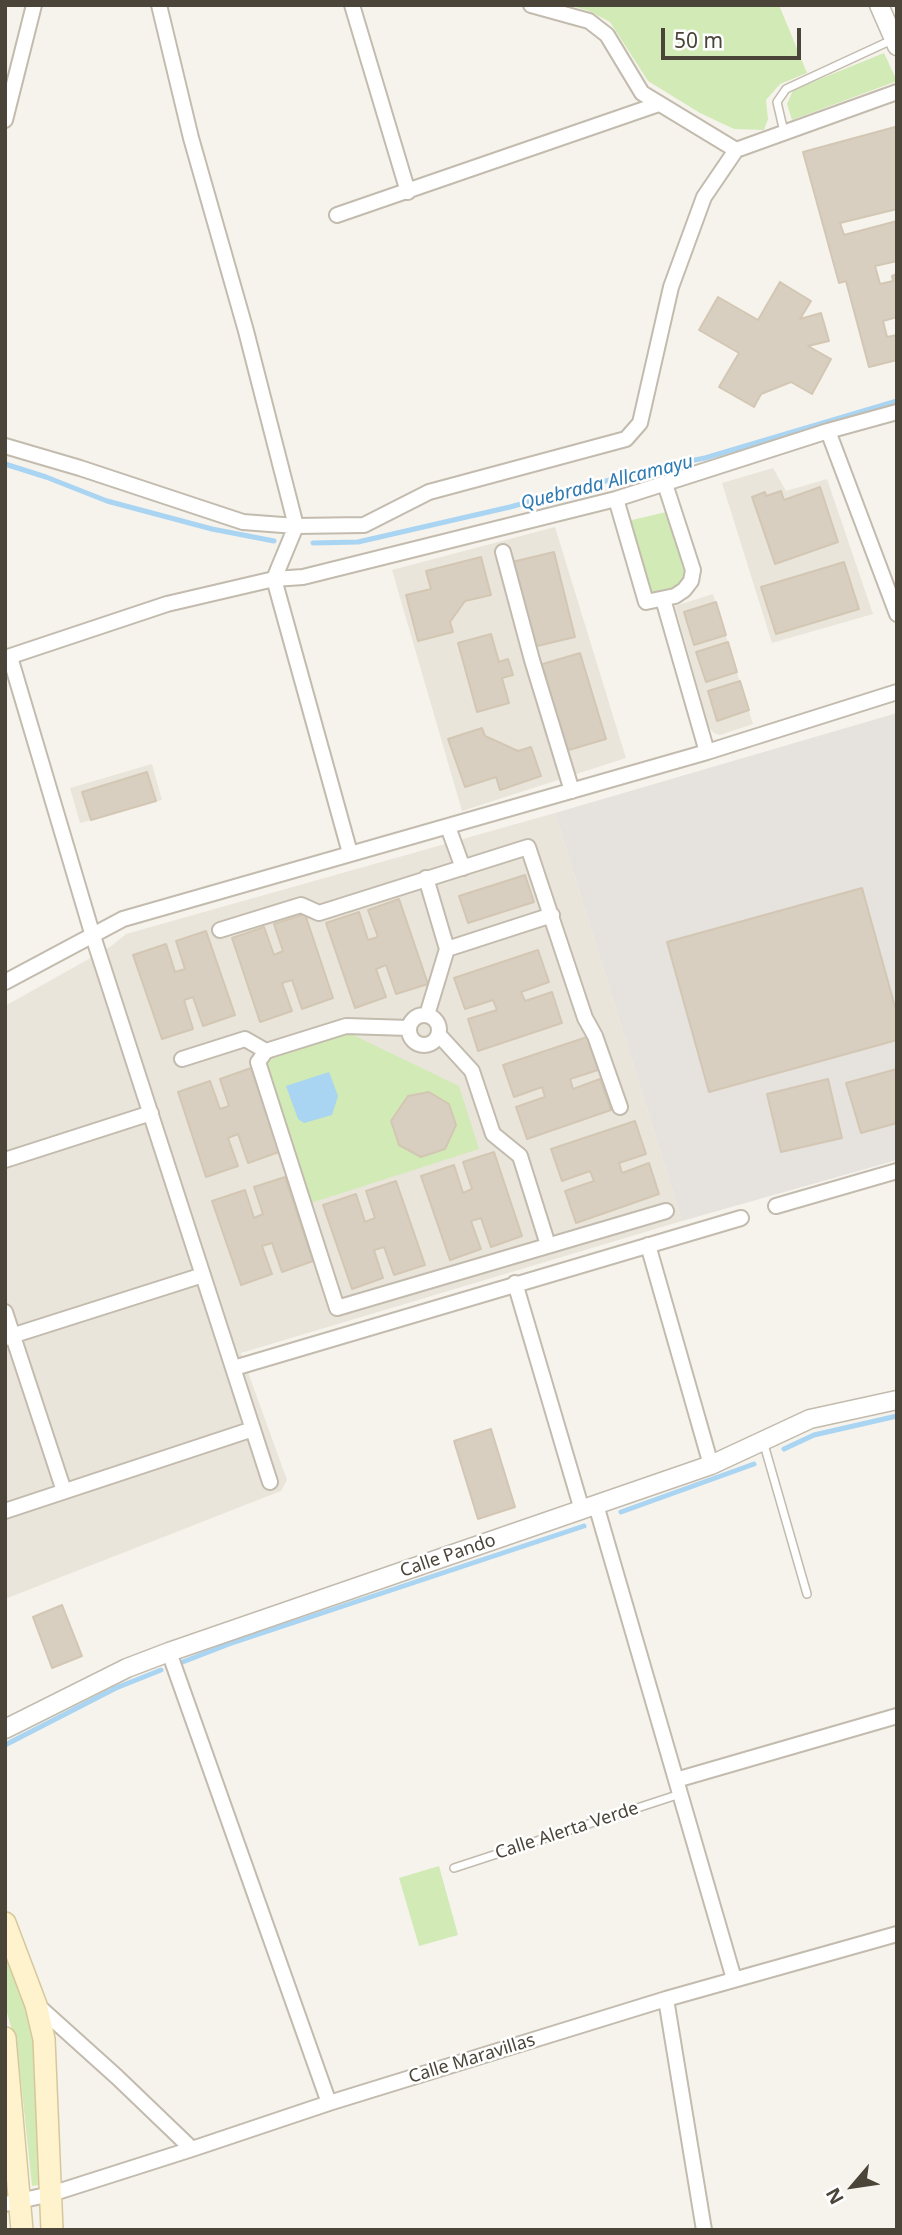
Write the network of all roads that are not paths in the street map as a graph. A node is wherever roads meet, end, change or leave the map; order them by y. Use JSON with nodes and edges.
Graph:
{"nodes":[{"id":1,"x":34,"y":5,"type":"edge"},
{"id":2,"x":159,"y":5,"type":"edge"},
{"id":3,"x":352,"y":5,"type":"edge"},
{"id":4,"x":531,"y":5,"type":"edge"},
{"id":5,"x":879,"y":5,"type":"edge"},
{"id":6,"x":895,"y":43,"type":"edge"},
{"id":7,"x":897,"y":92,"type":"edge"},
{"id":8,"x":659,"y":104,"type":"junction"},
{"id":9,"x":5,"y":120,"type":"edge"},
{"id":10,"x":784,"y":133,"type":"junction"},
{"id":11,"x":736,"y":150,"type":"junction"},
{"id":12,"x":408,"y":192,"type":"junction"},
{"id":13,"x":337,"y":215,"type":"dead end"},
{"id":14,"x":897,"y":412,"type":"edge"},
{"id":15,"x":828,"y":431,"type":"junction"},
{"id":16,"x":5,"y":446,"type":"edge"},
{"id":17,"x":665,"y":484,"type":"junction"},
{"id":18,"x":616,"y":499,"type":"junction"},
{"id":19,"x":296,"y":526,"type":"junction"},
{"id":20,"x":503,"y":552,"type":"dead end"},
{"id":21,"x":274,"y":579,"type":"junction"},
{"id":22,"x":663,"y":599,"type":"junction"},
{"id":23,"x":897,"y":614,"type":"edge"},
{"id":24,"x":8,"y":657,"type":"edge"},
{"id":25,"x":897,"y":692,"type":"edge"},
{"id":26,"x":707,"y":752,"type":"junction"},
{"id":27,"x":572,"y":791,"type":"junction"},
{"id":28,"x":448,"y":827,"type":"junction"},
{"id":29,"x":350,"y":853,"type":"junction"},
{"id":30,"x":463,"y":868,"type":"junction"},
{"id":31,"x":426,"y":878,"type":"junction"},
{"id":32,"x":552,"y":915,"type":"junction"},
{"id":33,"x":220,"y":930,"type":"dead end"},
{"id":34,"x":92,"y":933,"type":"junction"},
{"id":35,"x":447,"y":948,"type":"junction"},
{"id":36,"x":5,"y":982,"type":"edge"},
{"id":37,"x":427,"y":1015,"type":"junction"},
{"id":38,"x":409,"y":1028,"type":"junction"},
{"id":39,"x":439,"y":1035,"type":"junction"},
{"id":40,"x":266,"y":1051,"type":"junction"},
{"id":41,"x":182,"y":1059,"type":"dead end"},
{"id":42,"x":620,"y":1107,"type":"dead end"},
{"id":43,"x":151,"y":1113,"type":"junction"},
{"id":44,"x":5,"y":1160,"type":"edge"},
{"id":45,"x":897,"y":1171,"type":"edge"},
{"id":46,"x":776,"y":1206,"type":"dead end"},
{"id":47,"x":666,"y":1211,"type":"dead end"},
{"id":48,"x":741,"y":1218,"type":"dead end"},
{"id":49,"x":548,"y":1245,"type":"junction"},
{"id":50,"x":648,"y":1245,"type":"junction"},
{"id":51,"x":203,"y":1275,"type":"junction"},
{"id":52,"x":515,"y":1283,"type":"junction"},
{"id":53,"x":5,"y":1312,"type":"edge"},
{"id":54,"x":9,"y":1337,"type":"edge"},
{"id":55,"x":234,"y":1368,"type":"junction"},
{"id":56,"x":897,"y":1401,"type":"edge"},
{"id":57,"x":253,"y":1429,"type":"junction"},
{"id":58,"x":763,"y":1441,"type":"junction"},
{"id":59,"x":711,"y":1465,"type":"junction"},
{"id":60,"x":270,"y":1482,"type":"dead end"},
{"id":61,"x":64,"y":1491,"type":"junction"},
{"id":62,"x":589,"y":1507,"type":"junction"},
{"id":63,"x":5,"y":1511,"type":"edge"},
{"id":64,"x":807,"y":1594,"type":"dead end"},
{"id":65,"x":169,"y":1652,"type":"junction"},
{"id":66,"x":897,"y":1716,"type":"edge"},
{"id":67,"x":5,"y":1729,"type":"edge"},
{"id":68,"x":678,"y":1787,"type":"junction"},
{"id":69,"x":454,"y":1868,"type":"dead end"},
{"id":70,"x":5,"y":1923,"type":"edge"},
{"id":71,"x":897,"y":1934,"type":"edge"},
{"id":72,"x":734,"y":1979,"type":"junction"},
{"id":73,"x":666,"y":1999,"type":"junction"},
{"id":74,"x":36,"y":2005,"type":"junction"},
{"id":75,"x":5,"y":2038,"type":"edge"},
{"id":76,"x":329,"y":2103,"type":"junction"},
{"id":77,"x":192,"y":2149,"type":"junction"},
{"id":78,"x":51,"y":2193,"type":"junction"},
{"id":79,"x":12,"y":2202,"type":"edge"},
{"id":80,"x":22,"y":2230,"type":"edge"},
{"id":81,"x":52,"y":2230,"type":"edge"},
{"id":82,"x":704,"y":2230,"type":"edge"}],
"edges":[{"from":1,"to":9,"type":"street"},
{"from":2,"to":19,"type":"street"},
{"from":3,"to":12,"type":"street"},
{"from":4,"to":8,"type":"street"},
{"from":5,"to":6,"type":"street"},
{"from":6,"to":10,"type":"lane"},
{"from":7,"to":10,"type":"street"},
{"from":8,"to":11,"type":"street"},
{"from":8,"to":12,"type":"street"},
{"from":10,"to":11,"type":"street"},
{"from":11,"to":19,"type":"street"},
{"from":12,"to":13,"type":"street"},
{"from":14,"to":15,"type":"street"},
{"from":15,"to":17,"type":"street"},
{"from":15,"to":23,"type":"street"},
{"from":16,"to":19,"type":"street"},
{"from":17,"to":18,"type":"street"},
{"from":17,"to":22,"type":"street"},
{"from":18,"to":21,"type":"street"},
{"from":18,"to":22,"type":"street"},
{"from":19,"to":21,"type":"street"},
{"from":20,"to":27,"type":"street"},
{"from":21,"to":24,"type":"street"},
{"from":21,"to":29,"type":"street"},
{"from":22,"to":26,"type":"street"},
{"from":24,"to":34,"type":"street"},
{"from":25,"to":26,"type":"street"},
{"from":26,"to":27,"type":"street"},
{"from":27,"to":28,"type":"street"},
{"from":28,"to":29,"type":"street"},
{"from":28,"to":30,"type":"street"},
{"from":29,"to":34,"type":"street"},
{"from":30,"to":31,"type":"street"},
{"from":30,"to":32,"type":"street"},
{"from":31,"to":33,"type":"street"},
{"from":31,"to":35,"type":"street"},
{"from":32,"to":35,"type":"street"},
{"from":32,"to":42,"type":"street"},
{"from":34,"to":36,"type":"street"},
{"from":34,"to":43,"type":"street"},
{"from":35,"to":37,"type":"street"},
{"from":37,"to":38,"type":"street"},
{"from":37,"to":39,"type":"street"},
{"from":38,"to":39,"type":"street"},
{"from":38,"to":40,"type":"street"},
{"from":39,"to":49,"type":"street"},
{"from":40,"to":41,"type":"street"},
{"from":40,"to":49,"type":"street"},
{"from":43,"to":44,"type":"street"},
{"from":43,"to":51,"type":"street"},
{"from":45,"to":46,"type":"street"},
{"from":47,"to":49,"type":"street"},
{"from":48,"to":50,"type":"street"},
{"from":50,"to":52,"type":"street"},
{"from":50,"to":59,"type":"street"},
{"from":51,"to":54,"type":"street"},
{"from":51,"to":55,"type":"street"},
{"from":52,"to":55,"type":"street"},
{"from":52,"to":62,"type":"street"},
{"from":53,"to":54,"type":"street"},
{"from":54,"to":61,"type":"street"},
{"from":55,"to":57,"type":"street"},
{"from":56,"to":58,"type":"street","name":"Calle Pando"},
{"from":57,"to":60,"type":"street"},
{"from":57,"to":61,"type":"street"},
{"from":58,"to":59,"type":"street","name":"Calle Pando"},
{"from":58,"to":64,"type":"lane"},
{"from":59,"to":62,"type":"street","name":"Calle Pando"},
{"from":61,"to":63,"type":"street"},
{"from":62,"to":65,"type":"street","name":"Calle Pando"},
{"from":62,"to":68,"type":"street"},
{"from":65,"to":67,"type":"street","name":"Calle Pando"},
{"from":65,"to":76,"type":"street"},
{"from":66,"to":68,"type":"street"},
{"from":68,"to":69,"type":"lane","name":"Calle Alerta Verde"},
{"from":68,"to":72,"type":"street"},
{"from":70,"to":74,"type":"main road"},
{"from":71,"to":72,"type":"street","name":"Calle Maravillas"},
{"from":72,"to":73,"type":"street","name":"Calle Maravillas"},
{"from":73,"to":76,"type":"street","name":"Calle Maravillas"},
{"from":73,"to":82,"type":"street"},
{"from":74,"to":77,"type":"street"},
{"from":74,"to":78,"type":"main road"},
{"from":75,"to":79,"type":"main road"},
{"from":76,"to":77,"type":"street","name":"Calle Maravillas"},
{"from":77,"to":78,"type":"street","name":"Calle Maravillas"},
{"from":78,"to":79,"type":"street","name":"Calle Maravillas"},
{"from":78,"to":81,"type":"main road"},
{"from":79,"to":80,"type":"main road"}]}
